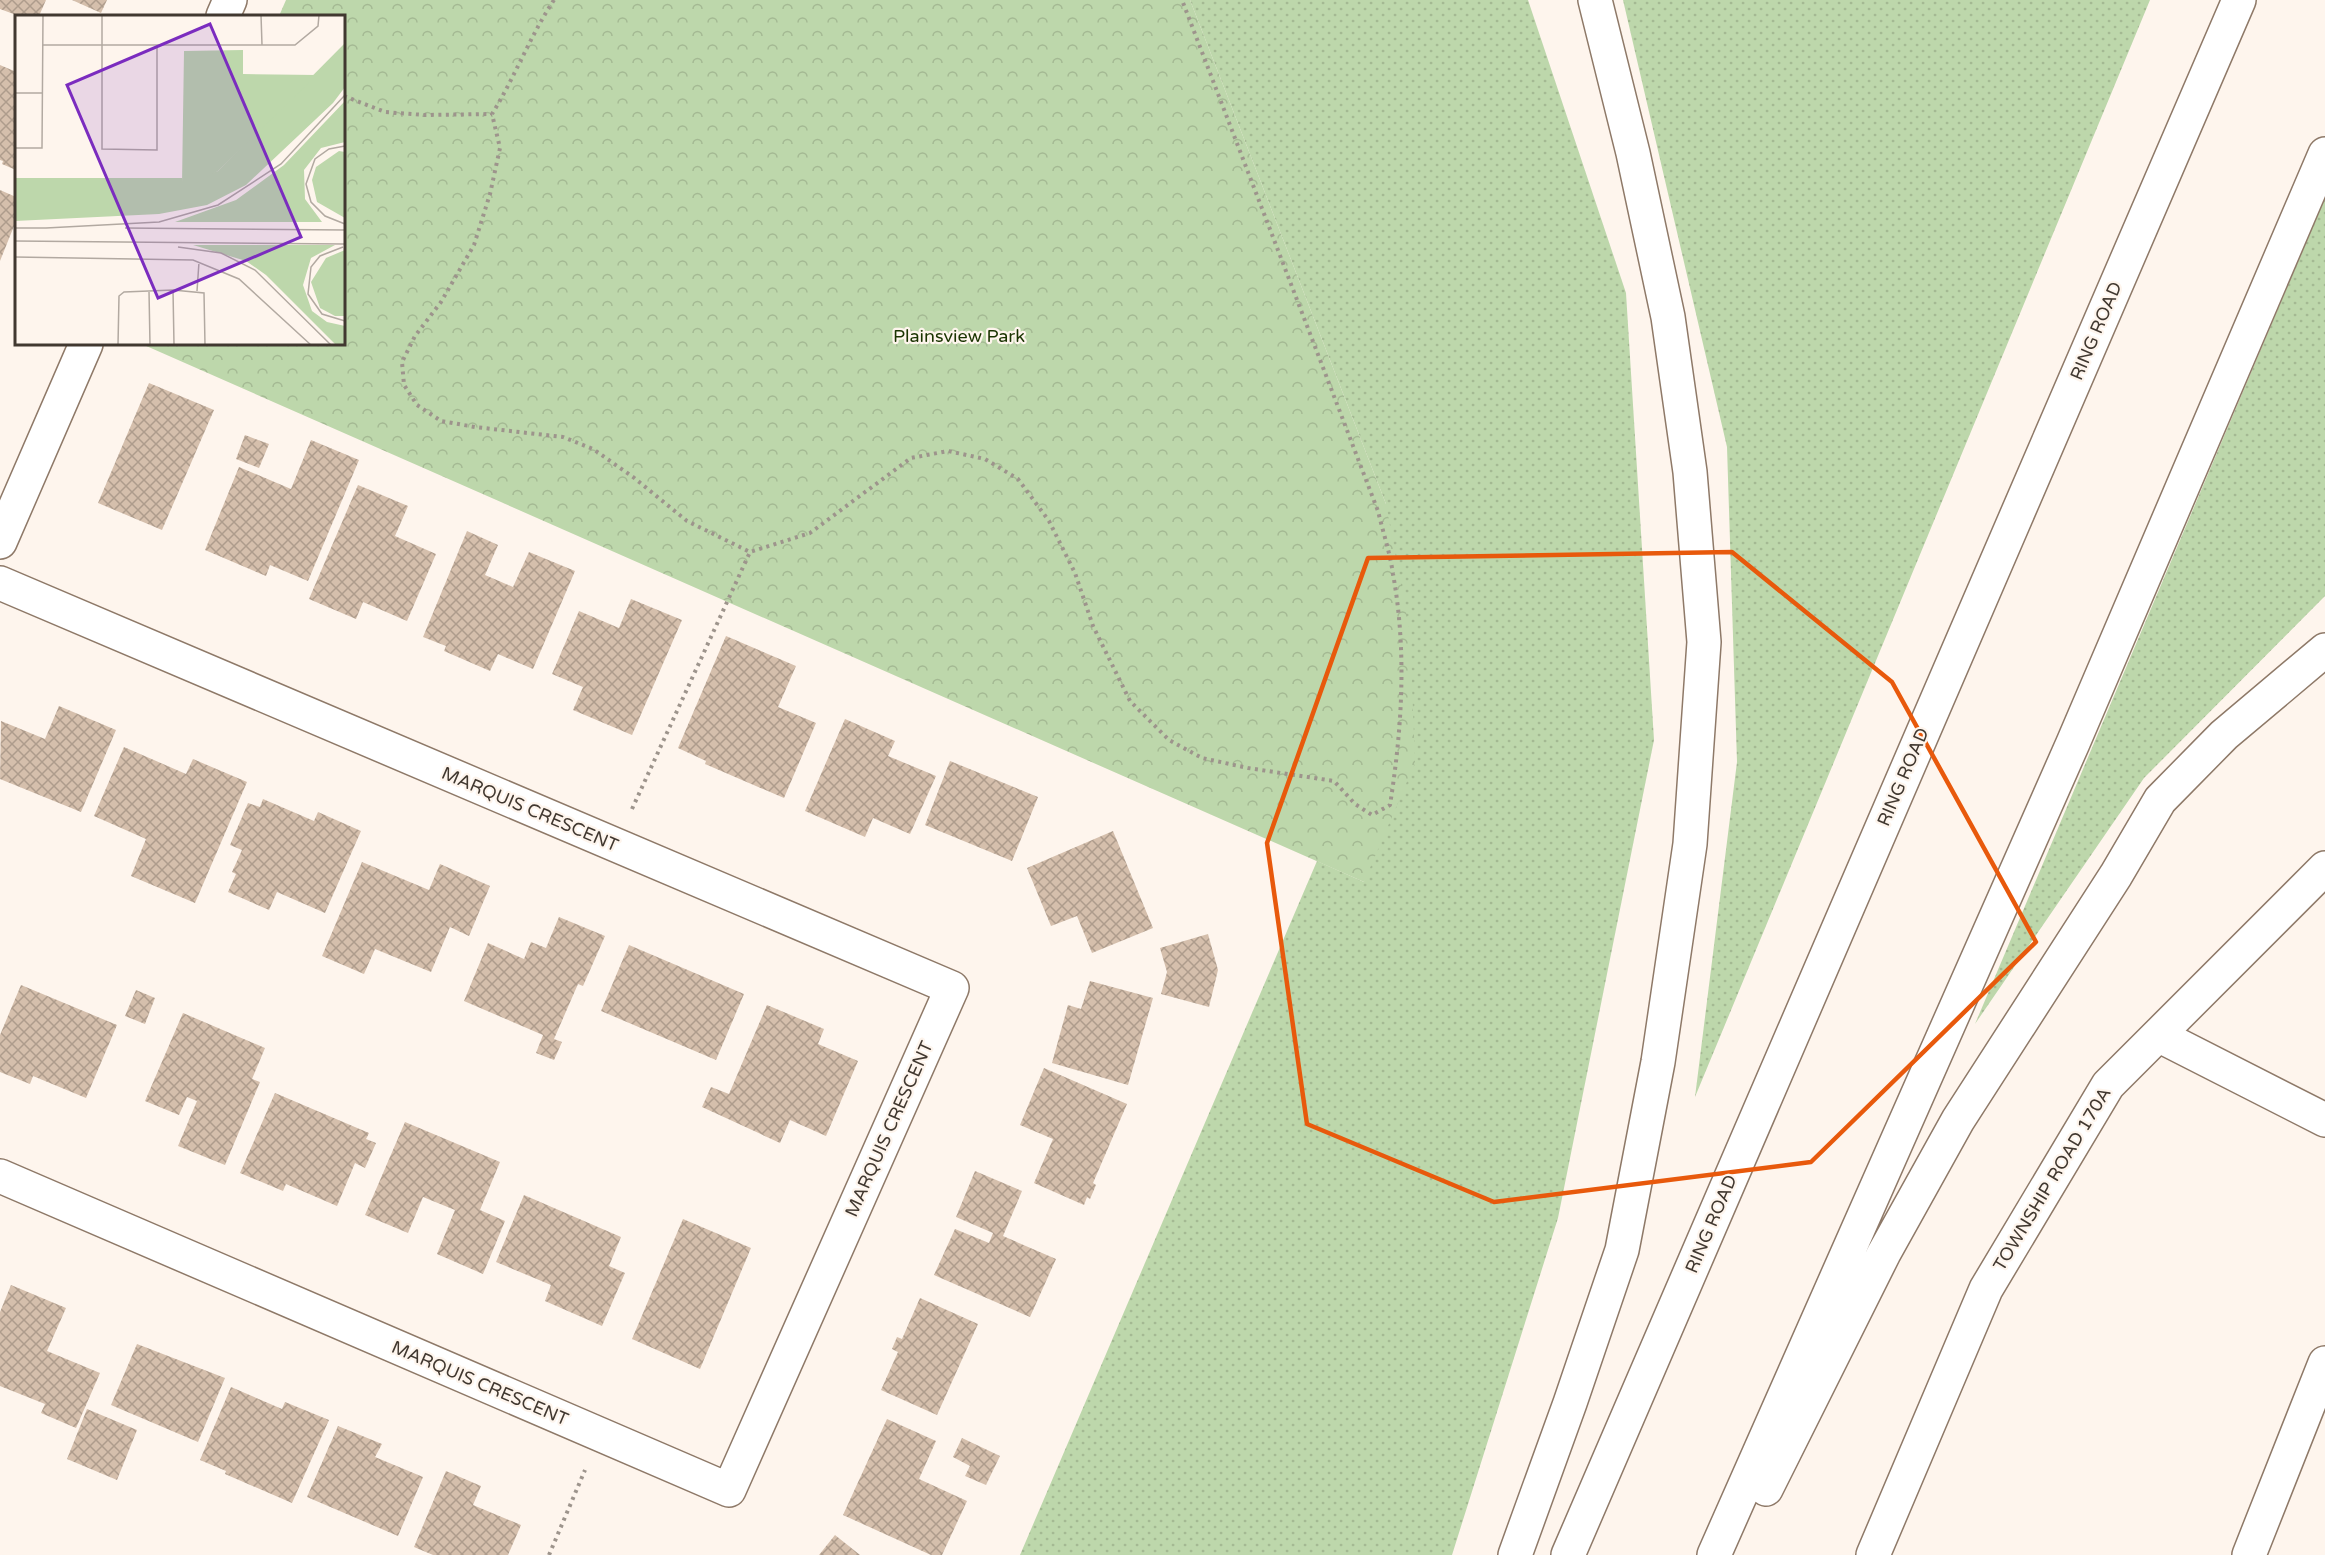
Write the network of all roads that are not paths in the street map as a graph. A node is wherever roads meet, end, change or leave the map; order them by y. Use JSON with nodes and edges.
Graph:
{"nodes":[{"id":1,"x":230,"y":0,"type":"edge"},
{"id":2,"x":1595,"y":0,"type":"edge"},
{"id":3,"x":2240,"y":0,"type":"edge"},
{"id":4,"x":223,"y":15,"type":"edge"},
{"id":5,"x":2325,"y":154,"type":"edge"},
{"id":6,"x":86,"y":345,"type":"edge"},
{"id":7,"x":0,"y":543,"type":"edge"},
{"id":8,"x":0,"y":583,"type":"edge"},
{"id":9,"x":2325,"y":650,"type":"edge"},
{"id":10,"x":2325,"y":867,"type":"edge"},
{"id":11,"x":2158,"y":1035,"type":"junction"},
{"id":12,"x":2325,"y":1120,"type":"edge"},
{"id":13,"x":0,"y":1176,"type":"edge"},
{"id":14,"x":2322,"y":1376,"type":"edge"},
{"id":15,"x":1515,"y":1555,"type":"edge"},
{"id":16,"x":1568,"y":1555,"type":"edge"},
{"id":17,"x":1714,"y":1555,"type":"edge"},
{"id":18,"x":1734,"y":1555,"type":"edge"},
{"id":19,"x":1873,"y":1555,"type":"edge"},
{"id":20,"x":2248,"y":1555,"type":"edge"}],
"edges":[{"from":1,"to":4,"type":"main road"},
{"from":2,"to":15,"type":"main road"},
{"from":3,"to":16,"type":"main road","name":"RING ROAD"},
{"from":5,"to":17,"type":"main road"},
{"from":6,"to":7,"type":"main road"},
{"from":8,"to":13,"type":"main road","name":"MARQUIS CRESCENT"},
{"from":9,"to":18,"type":"main road"},
{"from":10,"to":11,"type":"main road","name":"TOWNSHIP ROAD 170A"},
{"from":11,"to":12,"type":"main road"},
{"from":11,"to":19,"type":"main road","name":"TOWNSHIP ROAD 170A"},
{"from":14,"to":20,"type":"main road"}]}
